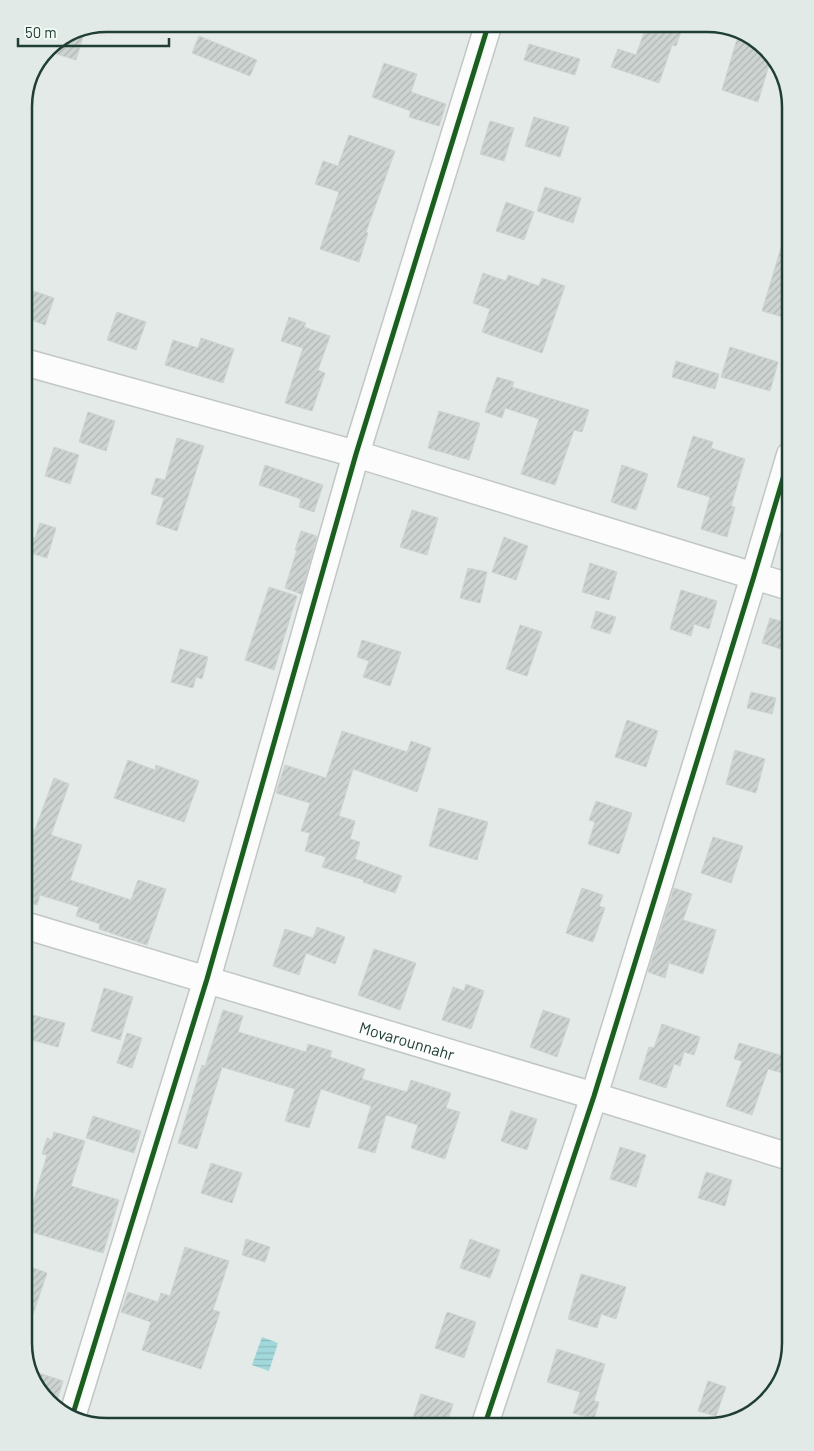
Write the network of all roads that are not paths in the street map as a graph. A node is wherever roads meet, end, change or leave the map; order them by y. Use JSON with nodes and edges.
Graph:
{"nodes":[{"id":1,"x":486,"y":33,"type":"edge"},
{"id":2,"x":33,"y":364,"type":"edge"},
{"id":3,"x":356,"y":454,"type":"junction"},
{"id":4,"x":782,"y":482,"type":"edge"},
{"id":5,"x":754,"y":576,"type":"junction"},
{"id":6,"x":782,"y":585,"type":"edge"},
{"id":7,"x":33,"y":928,"type":"edge"},
{"id":8,"x":208,"y":979,"type":"junction"},
{"id":9,"x":594,"y":1096,"type":"junction"},
{"id":10,"x":782,"y":1155,"type":"edge"},
{"id":11,"x":74,"y":1411,"type":"edge"},
{"id":12,"x":487,"y":1418,"type":"edge"}],
"edges":[{"from":1,"to":3,"type":"street"},
{"from":2,"to":3,"type":"street"},
{"from":3,"to":5,"type":"street"},
{"from":3,"to":8,"type":"street"},
{"from":4,"to":5,"type":"street"},
{"from":5,"to":6,"type":"street"},
{"from":5,"to":9,"type":"street"},
{"from":7,"to":8,"type":"street","name":"Movarounnahr"},
{"from":8,"to":9,"type":"street","name":"Movarounnahr"},
{"from":8,"to":11,"type":"street"},
{"from":9,"to":10,"type":"street","name":"Movarounnahr"},
{"from":9,"to":12,"type":"street"}]}
